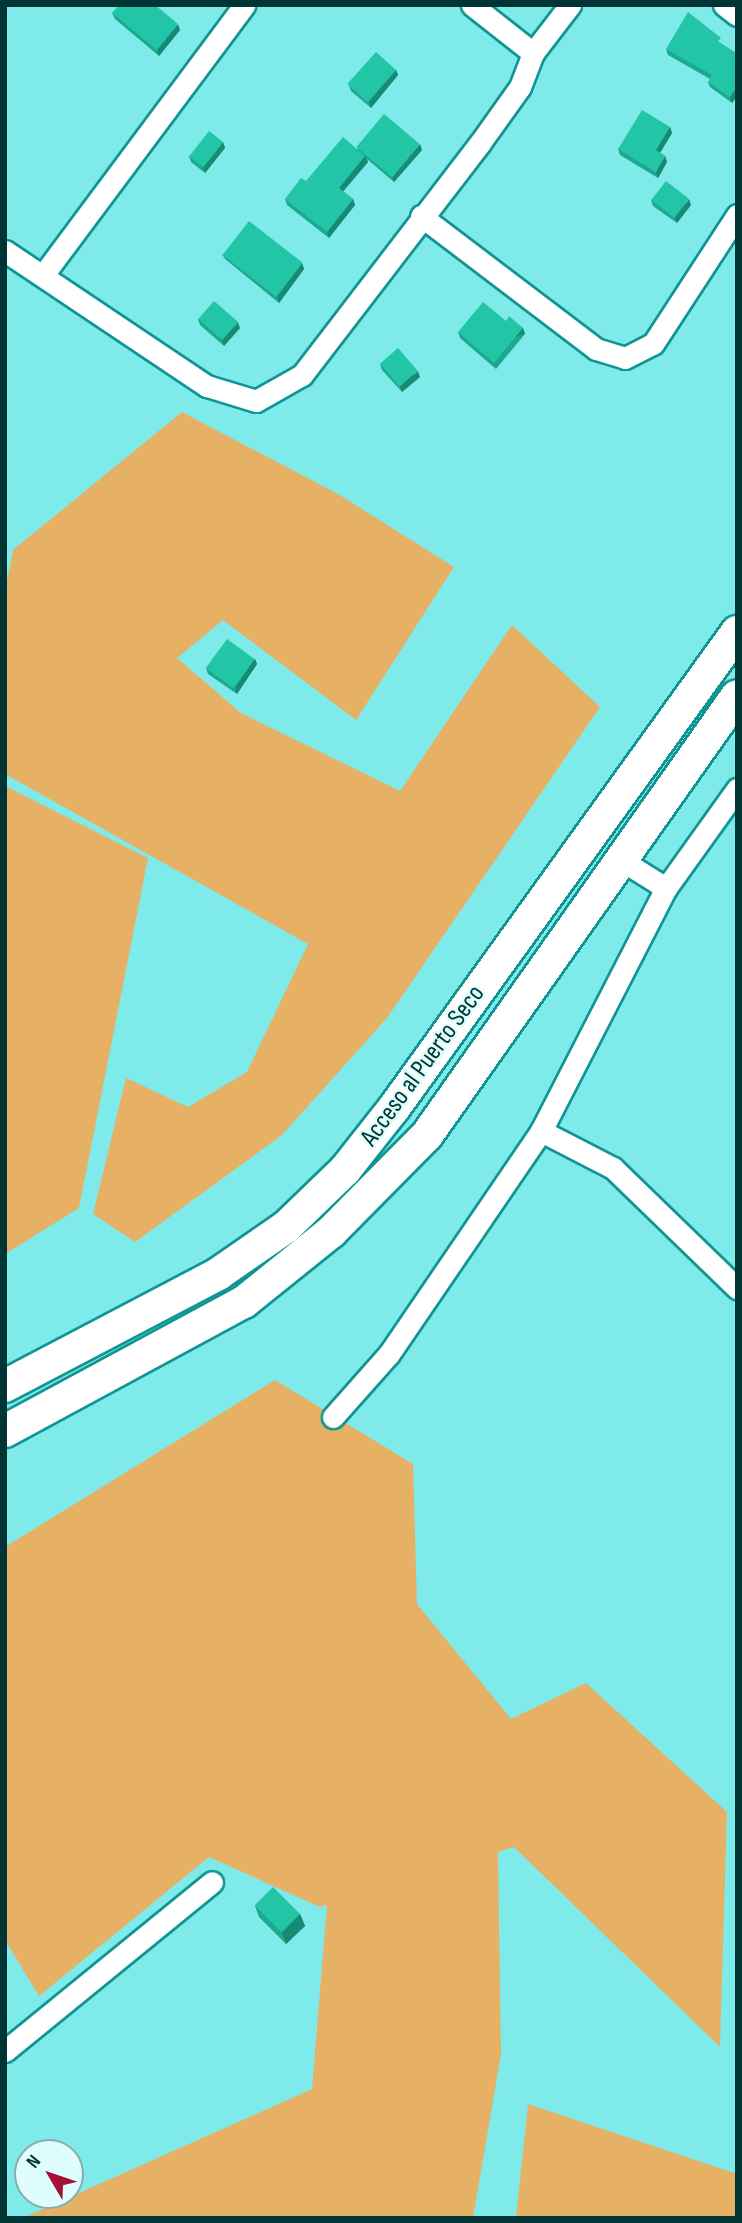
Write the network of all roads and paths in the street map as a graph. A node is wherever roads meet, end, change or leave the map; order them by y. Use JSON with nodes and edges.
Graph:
{"nodes":[{"id":1,"x":244,"y":5,"type":"edge"},
{"id":2,"x":472,"y":5,"type":"edge"},
{"id":3,"x":570,"y":5,"type":"edge"},
{"id":4,"x":723,"y":5,"type":"edge"},
{"id":5,"x":737,"y":15,"type":"edge"},
{"id":6,"x":533,"y":53,"type":"junction"},
{"id":7,"x":737,"y":215,"type":"edge"},
{"id":8,"x":421,"y":216,"type":"junction"},
{"id":9,"x":5,"y":251,"type":"edge"},
{"id":10,"x":43,"y":275,"type":"junction"},
{"id":11,"x":737,"y":632,"type":"edge"},
{"id":12,"x":737,"y":696,"type":"edge"},
{"id":13,"x":737,"y":789,"type":"edge"},
{"id":14,"x":621,"y":860,"type":"junction"},
{"id":15,"x":666,"y":888,"type":"junction"},
{"id":16,"x":541,"y":1131,"type":"junction"},
{"id":17,"x":737,"y":1288,"type":"edge"},
{"id":18,"x":5,"y":1386,"type":"edge"},
{"id":19,"x":333,"y":1417,"type":"dead end"},
{"id":20,"x":5,"y":1431,"type":"edge"},
{"id":21,"x":212,"y":1882,"type":"dead end"},
{"id":22,"x":5,"y":2051,"type":"edge"}],
"edges":[{"from":1,"to":10,"type":"street"},
{"from":2,"to":6,"type":"street"},
{"from":3,"to":6,"type":"street"},
{"from":4,"to":5,"type":"street"},
{"from":6,"to":8,"type":"street"},
{"from":7,"to":8,"type":"street"},
{"from":8,"to":10,"type":"street"},
{"from":9,"to":10,"type":"street"},
{"from":11,"to":18,"type":"main road","name":"Acceso al Puerto Seco"},
{"from":12,"to":14,"type":"main road","name":"Acceso al Puerto Seco"},
{"from":13,"to":15,"type":"street"},
{"from":14,"to":15,"type":"street"},
{"from":14,"to":20,"type":"main road","name":"Acceso al Puerto Seco"},
{"from":15,"to":16,"type":"street"},
{"from":16,"to":17,"type":"street"},
{"from":16,"to":19,"type":"street"},
{"from":21,"to":22,"type":"street"}]}
